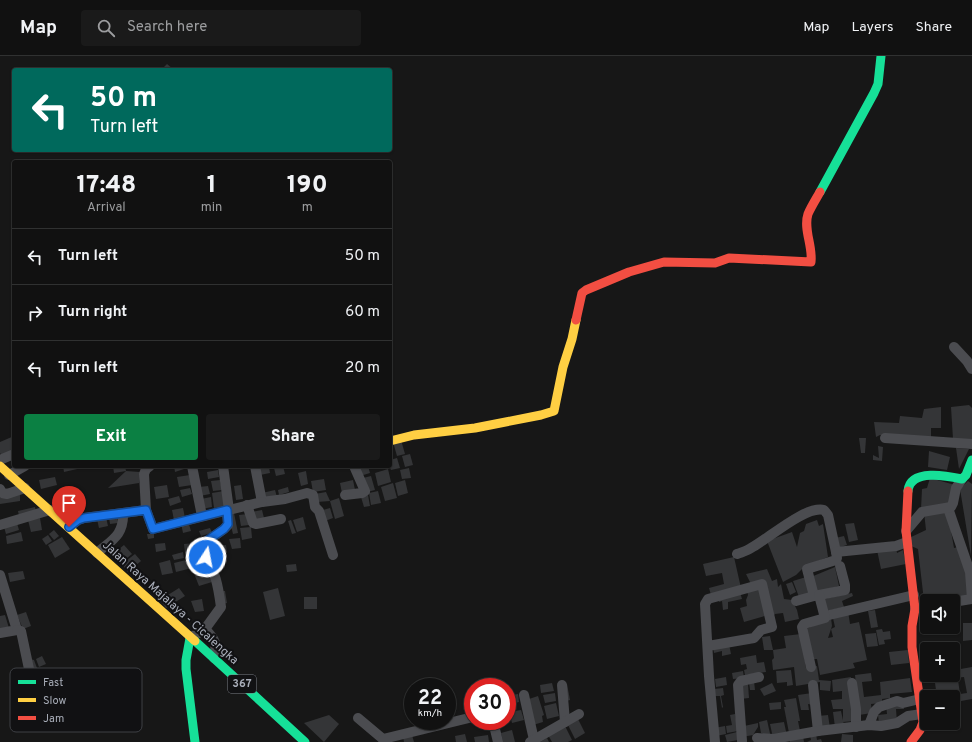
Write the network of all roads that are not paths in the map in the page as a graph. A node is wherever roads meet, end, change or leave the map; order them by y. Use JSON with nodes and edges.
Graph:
{"nodes":[{"id":1,"x":881,"y":56,"type":"edge"},
{"id":2,"x":954,"y":347,"type":"dead end"},
{"id":3,"x":972,"y":368,"type":"edge"},
{"id":4,"x":884,"y":438,"type":"dead end"},
{"id":5,"x":392,"y":440,"type":"edge"},
{"id":6,"x":972,"y":444,"type":"edge"},
{"id":7,"x":12,"y":455,"type":"edge"},
{"id":8,"x":0,"y":460,"type":"edge"},
{"id":9,"x":972,"y":460,"type":"edge"},
{"id":10,"x":0,"y":466,"type":"edge"},
{"id":11,"x":21,"y":468,"type":"edge"},
{"id":12,"x":147,"y":468,"type":"edge"},
{"id":13,"x":192,"y":468,"type":"edge"},
{"id":14,"x":224,"y":468,"type":"edge"},
{"id":15,"x":255,"y":468,"type":"edge"},
{"id":16,"x":355,"y":468,"type":"edge"},
{"id":17,"x":9,"y":475,"type":"junction"},
{"id":18,"x":967,"y":478,"type":"edge"},
{"id":19,"x":25,"y":488,"type":"junction"},
{"id":20,"x":0,"y":489,"type":"edge"},
{"id":21,"x":345,"y":495,"type":"dead end"},
{"id":22,"x":262,"y":502,"type":"junction"},
{"id":23,"x":247,"y":505,"type":"junction"},
{"id":24,"x":948,"y":508,"type":"junction"},
{"id":25,"x":50,"y":510,"type":"junction"},
{"id":26,"x":146,"y":510,"type":"junction"},
{"id":27,"x":228,"y":510,"type":"junction"},
{"id":28,"x":123,"y":513,"type":"junction"},
{"id":29,"x":202,"y":516,"type":"junction"},
{"id":30,"x":281,"y":519,"type":"dead end"},
{"id":31,"x":0,"y":525,"type":"edge"},
{"id":32,"x":69,"y":527,"type":"junction"},
{"id":33,"x":906,"y":531,"type":"junction"},
{"id":34,"x":907,"y":542,"type":"junction"},
{"id":35,"x":836,"y":552,"type":"junction"},
{"id":36,"x":97,"y":553,"type":"junction"},
{"id":37,"x":737,"y":554,"type":"dead end"},
{"id":38,"x":333,"y":555,"type":"dead end"},
{"id":39,"x":840,"y":566,"type":"dead end"},
{"id":40,"x":0,"y":575,"type":"edge"},
{"id":41,"x":914,"y":595,"type":"junction"},
{"id":42,"x":817,"y":596,"type":"junction"},
{"id":43,"x":972,"y":599,"type":"edge"},
{"id":44,"x":796,"y":601,"type":"dead end"},
{"id":45,"x":960,"y":601,"type":"edge"},
{"id":46,"x":920,"y":607,"type":"edge"},
{"id":47,"x":914,"y":608,"type":"junction"},
{"id":48,"x":825,"y":616,"type":"junction"},
{"id":49,"x":205,"y":629,"type":"junction"},
{"id":50,"x":17,"y":630,"type":"junction"},
{"id":51,"x":0,"y":633,"type":"edge"},
{"id":52,"x":190,"y":638,"type":"junction"},
{"id":53,"x":708,"y":646,"type":"junction"},
{"id":54,"x":214,"y":658,"type":"junction"},
{"id":55,"x":811,"y":667,"type":"dead end"},
{"id":56,"x":29,"y":668,"type":"edge"},
{"id":57,"x":759,"y":677,"type":"dead end"},
{"id":58,"x":852,"y":683,"type":"dead end"},
{"id":59,"x":562,"y":685,"type":"dead end"},
{"id":60,"x":813,"y":685,"type":"dead end"},
{"id":61,"x":524,"y":695,"type":"dead end"},
{"id":62,"x":920,"y":699,"type":"joint"},
{"id":63,"x":579,"y":714,"type":"dead end"},
{"id":64,"x":920,"y":714,"type":"edge"},
{"id":65,"x":358,"y":718,"type":"dead end"},
{"id":66,"x":464,"y":719,"type":"edge"},
{"id":67,"x":565,"y":722,"type":"junction"},
{"id":68,"x":869,"y":725,"type":"junction"},
{"id":69,"x":856,"y":728,"type":"junction"},
{"id":70,"x":495,"y":730,"type":"edge"},
{"id":71,"x":920,"y":730,"type":"edge"},
{"id":72,"x":818,"y":731,"type":"junction"},
{"id":73,"x":757,"y":740,"type":"edge"},
{"id":74,"x":385,"y":741,"type":"edge"},
{"id":75,"x":532,"y":741,"type":"edge"},
{"id":76,"x":195,"y":742,"type":"edge"},
{"id":77,"x":305,"y":742,"type":"edge"},
{"id":78,"x":498,"y":742,"type":"edge"},
{"id":79,"x":715,"y":742,"type":"edge"},
{"id":80,"x":740,"y":742,"type":"edge"},
{"id":81,"x":911,"y":742,"type":"edge"}],
"edges":[{"from":1,"to":5,"type":"street"},
{"from":2,"to":3,"type":"street"},
{"from":4,"to":6,"type":"street"},
{"from":7,"to":8,"type":"street"},
{"from":9,"to":18,"type":"street"},
{"from":10,"to":17,"type":"street","name":"Jalan Raya Majalaya - Cicalengka","number":"367"},
{"from":11,"to":17,"type":"street"},
{"from":12,"to":26,"type":"street"},
{"from":13,"to":29,"type":"street"},
{"from":14,"to":27,"type":"street"},
{"from":15,"to":22,"type":"street"},
{"from":16,"to":21,"type":"street"},
{"from":17,"to":19,"type":"street","name":"Jalan Raya Majalaya - Cicalengka","number":"367"},
{"from":18,"to":24,"type":"street"},
{"from":18,"to":33,"type":"street"},
{"from":19,"to":20,"type":"street"},
{"from":19,"to":25,"type":"street","name":"Jalan Raya Majalaya - Cicalengka","number":"367"},
{"from":22,"to":23,"type":"street"},
{"from":22,"to":38,"type":"street"},
{"from":23,"to":27,"type":"street"},
{"from":23,"to":30,"type":"street"},
{"from":24,"to":33,"type":"street"},
{"from":24,"to":43,"type":"street"},
{"from":25,"to":31,"type":"street"},
{"from":25,"to":32,"type":"street","name":"Jalan Raya Majalaya - Cicalengka","number":"367"},
{"from":26,"to":28,"type":"street"},
{"from":26,"to":29,"type":"street"},
{"from":27,"to":29,"type":"street"},
{"from":27,"to":49,"type":"street"},
{"from":28,"to":32,"type":"street"},
{"from":28,"to":36,"type":"street"},
{"from":32,"to":36,"type":"street","name":"Jalan Raya Majalaya - Cicalengka","number":"367"},
{"from":33,"to":34,"type":"street"},
{"from":34,"to":35,"type":"street"},
{"from":34,"to":41,"type":"street"},
{"from":35,"to":37,"type":"street"},
{"from":35,"to":42,"type":"street"},
{"from":36,"to":52,"type":"street","name":"Jalan Raya Majalaya - Cicalengka","number":"367"},
{"from":39,"to":42,"type":"street"},
{"from":40,"to":50,"type":"street"},
{"from":41,"to":47,"type":"street"},
{"from":41,"to":48,"type":"street"},
{"from":42,"to":44,"type":"street"},
{"from":42,"to":48,"type":"street"},
{"from":43,"to":45,"type":"street"},
{"from":46,"to":47,"type":"street"},
{"from":47,"to":62,"type":"street"},
{"from":48,"to":55,"type":"street"},
{"from":49,"to":52,"type":"street"},
{"from":49,"to":54,"type":"street"},
{"from":50,"to":51,"type":"street"},
{"from":50,"to":56,"type":"street"},
{"from":52,"to":54,"type":"street","name":"Jalan Raya Majalaya - Cicalengka","number":"367"},
{"from":52,"to":76,"type":"street"},
{"from":53,"to":53,"type":"street"},
{"from":53,"to":79,"type":"street"},
{"from":54,"to":77,"type":"street","name":"Jalan Raya Majalaya - Cicalengka","number":"367"},
{"from":57,"to":80,"type":"street"},
{"from":58,"to":69,"type":"street"},
{"from":59,"to":67,"type":"street"},
{"from":60,"to":72,"type":"street"},
{"from":61,"to":75,"type":"street"},
{"from":62,"to":68,"type":"street"},
{"from":63,"to":67,"type":"street"},
{"from":64,"to":68,"type":"street"},
{"from":65,"to":74,"type":"street"},
{"from":66,"to":74,"type":"street"},
{"from":67,"to":75,"type":"street"},
{"from":68,"to":69,"type":"street"},
{"from":69,"to":72,"type":"street"},
{"from":70,"to":78,"type":"street"},
{"from":71,"to":81,"type":"street"},
{"from":72,"to":73,"type":"street"},
{"from":73,"to":80,"type":"street"}]}
